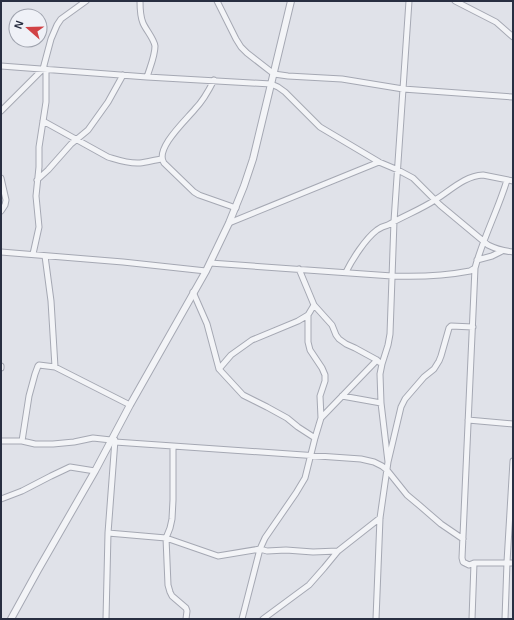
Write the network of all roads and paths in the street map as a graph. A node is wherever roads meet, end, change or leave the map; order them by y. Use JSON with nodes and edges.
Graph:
{"nodes":[{"id":1,"x":86,"y":1,"type":"edge"},
{"id":2,"x":140,"y":1,"type":"edge"},
{"id":3,"x":218,"y":1,"type":"edge"},
{"id":4,"x":291,"y":1,"type":"edge"},
{"id":5,"x":409,"y":1,"type":"edge"},
{"id":6,"x":455,"y":1,"type":"edge"},
{"id":7,"x":513,"y":37,"type":"edge"},
{"id":8,"x":1,"y":66,"type":"edge"},
{"id":9,"x":44,"y":69,"type":"junction"},
{"id":10,"x":274,"y":74,"type":"junction"},
{"id":11,"x":123,"y":75,"type":"junction"},
{"id":12,"x":147,"y":76,"type":"junction"},
{"id":13,"x":214,"y":80,"type":"junction"},
{"id":14,"x":271,"y":84,"type":"junction"},
{"id":15,"x":403,"y":89,"type":"junction"},
{"id":16,"x":513,"y":97,"type":"edge"},
{"id":17,"x":1,"y":111,"type":"edge"},
{"id":18,"x":43,"y":121,"type":"junction"},
{"id":19,"x":76,"y":140,"type":"junction"},
{"id":20,"x":162,"y":159,"type":"junction"},
{"id":21,"x":379,"y":162,"type":"junction"},
{"id":22,"x":398,"y":170,"type":"junction"},
{"id":23,"x":1,"y":178,"type":"edge"},
{"id":24,"x":38,"y":180,"type":"junction"},
{"id":25,"x":507,"y":180,"type":"junction"},
{"id":26,"x":513,"y":181,"type":"edge"},
{"id":27,"x":435,"y":200,"type":"junction"},
{"id":28,"x":236,"y":208,"type":"junction"},
{"id":29,"x":1,"y":211,"type":"edge"},
{"id":30,"x":394,"y":221,"type":"junction"},
{"id":31,"x":230,"y":223,"type":"junction"},
{"id":32,"x":483,"y":241,"type":"junction"},
{"id":33,"x":502,"y":251,"type":"junction"},
{"id":34,"x":1,"y":252,"type":"edge"},
{"id":35,"x":513,"y":252,"type":"edge"},
{"id":36,"x":33,"y":254,"type":"junction"},
{"id":37,"x":45,"y":256,"type":"junction"},
{"id":38,"x":478,"y":260,"type":"junction"},
{"id":39,"x":210,"y":263,"type":"junction"},
{"id":40,"x":476,"y":268,"type":"junction"},
{"id":41,"x":299,"y":269,"type":"junction"},
{"id":42,"x":206,"y":271,"type":"junction"},
{"id":43,"x":346,"y":272,"type":"junction"},
{"id":44,"x":392,"y":276,"type":"junction"},
{"id":45,"x":193,"y":292,"type":"junction"},
{"id":46,"x":314,"y":304,"type":"junction"},
{"id":47,"x":308,"y":315,"type":"junction"},
{"id":48,"x":472,"y":327,"type":"junction"},
{"id":49,"x":377,"y":360,"type":"junction"},
{"id":50,"x":382,"y":364,"type":"junction"},
{"id":51,"x":55,"y":367,"type":"junction"},
{"id":52,"x":219,"y":369,"type":"junction"},
{"id":53,"x":342,"y":396,"type":"junction"},
{"id":54,"x":381,"y":403,"type":"junction"},
{"id":55,"x":130,"y":405,"type":"junction"},
{"id":56,"x":321,"y":418,"type":"junction"},
{"id":57,"x":468,"y":420,"type":"junction"},
{"id":58,"x":513,"y":424,"type":"edge"},
{"id":59,"x":315,"y":438,"type":"junction"},
{"id":60,"x":1,"y":441,"type":"edge"},
{"id":61,"x":22,"y":441,"type":"junction"},
{"id":62,"x":113,"y":441,"type":"junction"},
{"id":63,"x":173,"y":446,"type":"junction"},
{"id":64,"x":311,"y":456,"type":"junction"},
{"id":65,"x":388,"y":462,"type":"junction"},
{"id":66,"x":513,"y":462,"type":"edge"},
{"id":67,"x":387,"y":470,"type":"junction"},
{"id":68,"x":94,"y":471,"type":"junction"},
{"id":69,"x":1,"y":499,"type":"edge"},
{"id":70,"x":512,"y":500,"type":"edge"},
{"id":71,"x":380,"y":518,"type":"junction"},
{"id":72,"x":108,"y":533,"type":"junction"},
{"id":73,"x":166,"y":538,"type":"junction"},
{"id":74,"x":463,"y":539,"type":"junction"},
{"id":75,"x":260,"y":549,"type":"junction"},
{"id":76,"x":338,"y":550,"type":"junction"},
{"id":77,"x":507,"y":562,"type":"junction"},
{"id":78,"x":474,"y":563,"type":"junction"},
{"id":79,"x":513,"y":563,"type":"edge"},
{"id":80,"x":11,"y":619,"type":"edge"},
{"id":81,"x":106,"y":619,"type":"edge"},
{"id":82,"x":186,"y":619,"type":"edge"},
{"id":83,"x":242,"y":619,"type":"edge"},
{"id":84,"x":263,"y":619,"type":"edge"},
{"id":85,"x":376,"y":619,"type":"edge"},
{"id":86,"x":472,"y":619,"type":"edge"},
{"id":87,"x":505,"y":619,"type":"edge"}],
"edges":[{"from":1,"to":9,"type":"street"},
{"from":2,"to":12,"type":"street"},
{"from":3,"to":10,"type":"street"},
{"from":4,"to":10,"type":"street"},
{"from":5,"to":15,"type":"street"},
{"from":6,"to":7,"type":"street"},
{"from":8,"to":9,"type":"street"},
{"from":9,"to":11,"type":"street"},
{"from":9,"to":17,"type":"street"},
{"from":9,"to":18,"type":"street"},
{"from":10,"to":14,"type":"street"},
{"from":10,"to":15,"type":"street"},
{"from":11,"to":12,"type":"street"},
{"from":11,"to":19,"type":"street"},
{"from":12,"to":13,"type":"street"},
{"from":13,"to":14,"type":"street"},
{"from":13,"to":20,"type":"street"},
{"from":14,"to":21,"type":"street"},
{"from":14,"to":28,"type":"street"},
{"from":15,"to":16,"type":"street"},
{"from":15,"to":22,"type":"street"},
{"from":18,"to":19,"type":"street"},
{"from":18,"to":24,"type":"street"},
{"from":19,"to":20,"type":"street"},
{"from":19,"to":24,"type":"street"},
{"from":20,"to":28,"type":"street"},
{"from":21,"to":22,"type":"street"},
{"from":21,"to":31,"type":"street"},
{"from":22,"to":27,"type":"street"},
{"from":22,"to":30,"type":"street"},
{"from":23,"to":29,"type":"street"},
{"from":24,"to":36,"type":"street"},
{"from":25,"to":26,"type":"street"},
{"from":25,"to":27,"type":"street"},
{"from":25,"to":32,"type":"street"},
{"from":27,"to":30,"type":"street"},
{"from":27,"to":32,"type":"street"},
{"from":28,"to":31,"type":"street"},
{"from":30,"to":43,"type":"street"},
{"from":30,"to":44,"type":"street"},
{"from":31,"to":39,"type":"street"},
{"from":32,"to":33,"type":"street"},
{"from":32,"to":38,"type":"street"},
{"from":33,"to":35,"type":"street"},
{"from":33,"to":38,"type":"street"},
{"from":34,"to":36,"type":"street"},
{"from":36,"to":37,"type":"street"},
{"from":37,"to":42,"type":"street"},
{"from":37,"to":51,"type":"street"},
{"from":38,"to":40,"type":"street"},
{"from":39,"to":41,"type":"street"},
{"from":39,"to":42,"type":"street"},
{"from":40,"to":44,"type":"street"},
{"from":40,"to":48,"type":"street"},
{"from":41,"to":43,"type":"street"},
{"from":41,"to":46,"type":"street"},
{"from":42,"to":45,"type":"street"},
{"from":43,"to":44,"type":"street"},
{"from":44,"to":50,"type":"street"},
{"from":45,"to":52,"type":"street"},
{"from":45,"to":55,"type":"street"},
{"from":46,"to":47,"type":"street"},
{"from":46,"to":49,"type":"street"},
{"from":47,"to":52,"type":"street"},
{"from":47,"to":56,"type":"street"},
{"from":48,"to":57,"type":"street"},
{"from":48,"to":65,"type":"street"},
{"from":49,"to":50,"type":"street"},
{"from":49,"to":53,"type":"street"},
{"from":50,"to":54,"type":"street"},
{"from":51,"to":55,"type":"street"},
{"from":51,"to":61,"type":"street"},
{"from":52,"to":59,"type":"street"},
{"from":53,"to":54,"type":"street"},
{"from":53,"to":56,"type":"street"},
{"from":54,"to":65,"type":"street"},
{"from":55,"to":62,"type":"street"},
{"from":56,"to":59,"type":"street"},
{"from":57,"to":58,"type":"street"},
{"from":57,"to":74,"type":"street"},
{"from":59,"to":64,"type":"street"},
{"from":60,"to":61,"type":"street"},
{"from":61,"to":62,"type":"street"},
{"from":62,"to":63,"type":"street"},
{"from":62,"to":68,"type":"street"},
{"from":62,"to":72,"type":"street"},
{"from":63,"to":64,"type":"street"},
{"from":63,"to":73,"type":"street"},
{"from":64,"to":67,"type":"street"},
{"from":64,"to":75,"type":"street"},
{"from":65,"to":67,"type":"street"},
{"from":66,"to":70,"type":"street"},
{"from":67,"to":71,"type":"street"},
{"from":67,"to":74,"type":"street"},
{"from":68,"to":69,"type":"street"},
{"from":68,"to":80,"type":"street"},
{"from":70,"to":77,"type":"street"},
{"from":71,"to":76,"type":"street"},
{"from":71,"to":85,"type":"street"},
{"from":72,"to":73,"type":"street"},
{"from":72,"to":81,"type":"street"},
{"from":73,"to":75,"type":"street"},
{"from":73,"to":82,"type":"street"},
{"from":74,"to":78,"type":"street"},
{"from":75,"to":76,"type":"street"},
{"from":75,"to":83,"type":"street"},
{"from":76,"to":84,"type":"street"},
{"from":77,"to":78,"type":"street"},
{"from":77,"to":79,"type":"street"},
{"from":77,"to":87,"type":"street"},
{"from":78,"to":86,"type":"street"}]}
